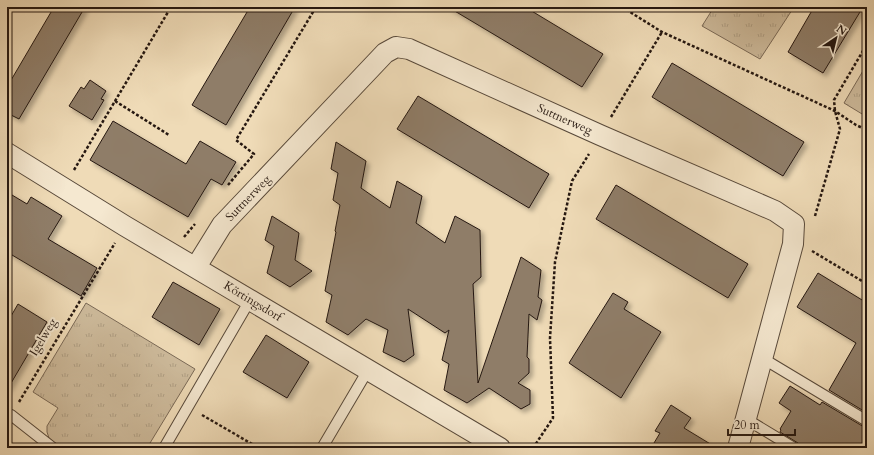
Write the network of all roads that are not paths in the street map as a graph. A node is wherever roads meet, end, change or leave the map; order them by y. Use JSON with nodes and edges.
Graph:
{"nodes":[{"id":1,"x":7,"y":153,"type":"edge"},
{"id":2,"x":196,"y":267,"type":"junction"},
{"id":3,"x":250,"y":300,"type":"junction"},
{"id":4,"x":762,"y":358,"type":"junction"},
{"id":5,"x":368,"y":370,"type":"junction"},
{"id":6,"x":11,"y":415,"type":"road end"},
{"id":7,"x":746,"y":419,"type":"junction"},
{"id":8,"x":867,"y":421,"type":"edge"},
{"id":9,"x":53,"y":448,"type":"edge"},
{"id":10,"x":164,"y":448,"type":"edge"},
{"id":11,"x":322,"y":448,"type":"edge"},
{"id":12,"x":500,"y":448,"type":"edge"},
{"id":13,"x":738,"y":448,"type":"edge"},
{"id":14,"x":794,"y":448,"type":"edge"}],
"edges":[{"from":1,"to":2,"type":"street","name":"Körtingsdorf"},
{"from":2,"to":3,"type":"street","name":"Körtingsdorf"},
{"from":2,"to":4,"type":"street","name":"Suttnerweg"},
{"from":3,"to":5,"type":"street","name":"Körtingsdorf"},
{"from":3,"to":10,"type":"lane"},
{"from":4,"to":7,"type":"street"},
{"from":4,"to":8,"type":"lane"},
{"from":5,"to":11,"type":"lane"},
{"from":5,"to":12,"type":"street","name":"Körtingsdorf"},
{"from":6,"to":9,"type":"lane"},
{"from":7,"to":13,"type":"street"},
{"from":7,"to":14,"type":"lane"}]}
